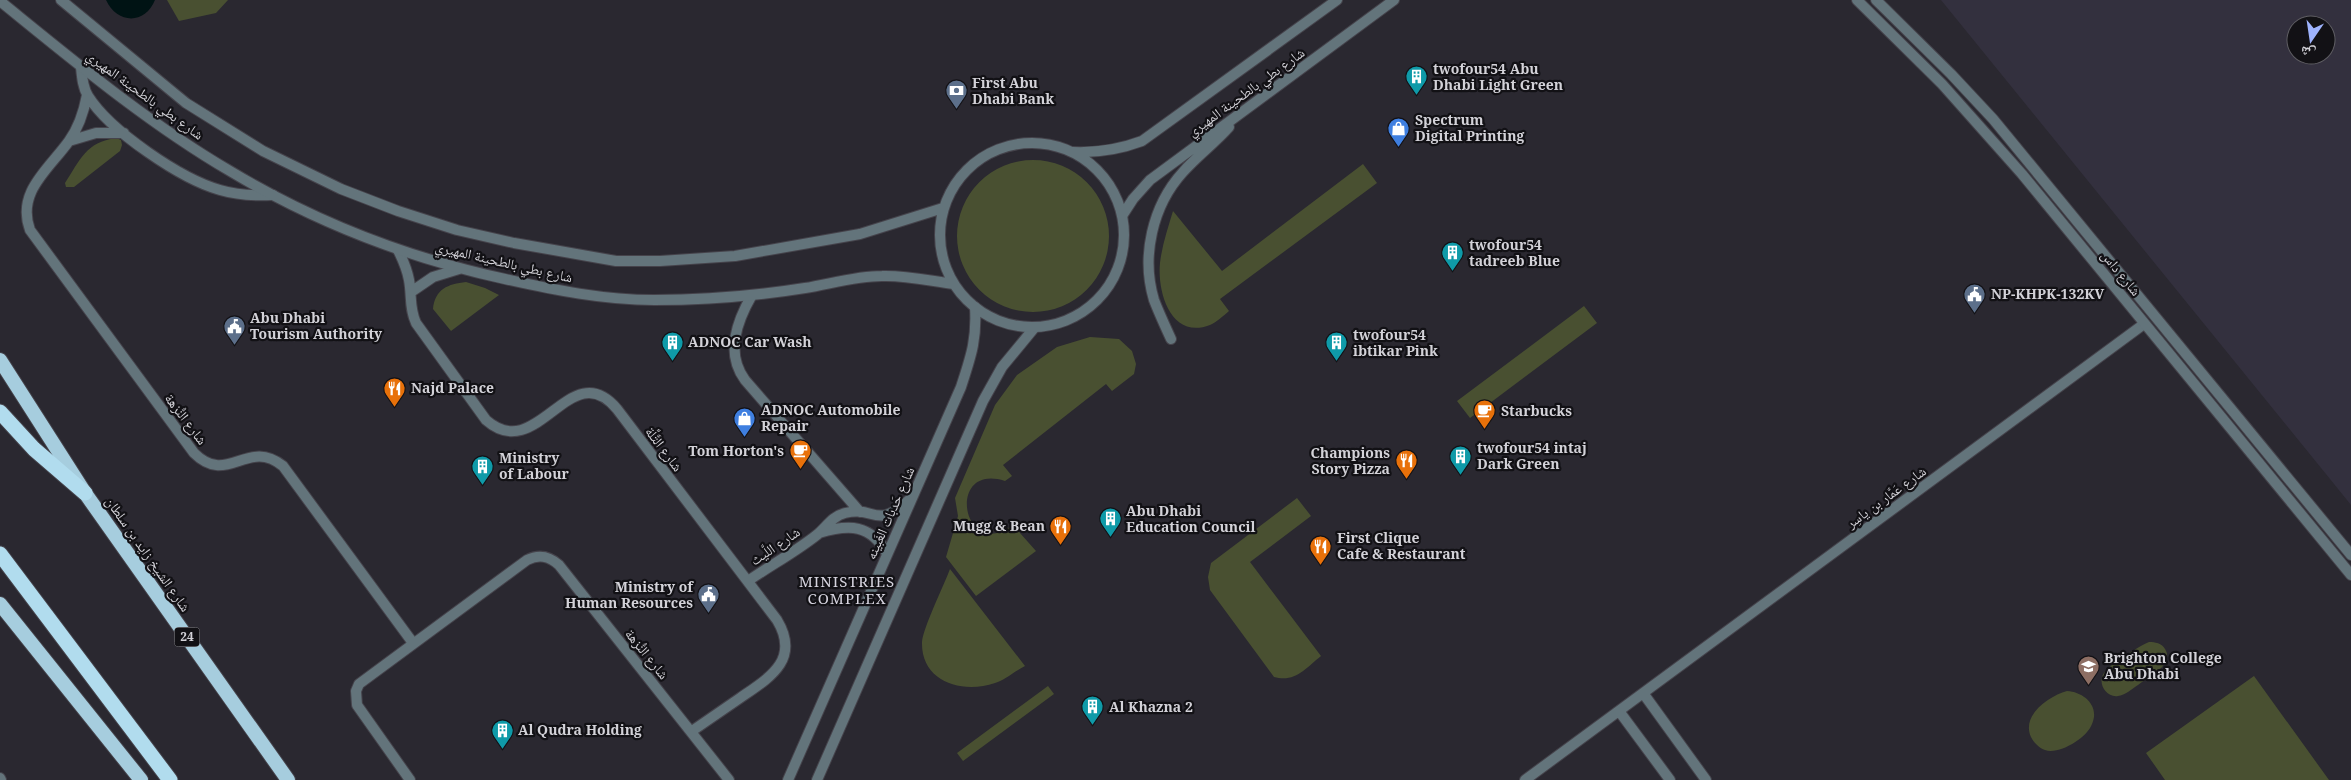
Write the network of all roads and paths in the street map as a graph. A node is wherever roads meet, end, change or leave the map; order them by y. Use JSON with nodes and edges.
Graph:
{"nodes":[{"id":1,"x":61,"y":0,"type":"edge"},
{"id":2,"x":1337,"y":0,"type":"edge"},
{"id":3,"x":1394,"y":0,"type":"edge"},
{"id":4,"x":1857,"y":0,"type":"edge"},
{"id":5,"x":1876,"y":0,"type":"edge"},
{"id":6,"x":0,"y":1,"type":"edge"},
{"id":7,"x":81,"y":67,"type":"junction"},
{"id":8,"x":87,"y":95,"type":"junction"},
{"id":9,"x":1243,"y":111,"type":"junction"},
{"id":10,"x":124,"y":133,"type":"junction"},
{"id":11,"x":70,"y":141,"type":"junction"},
{"id":12,"x":1071,"y":152,"type":"junction"},
{"id":13,"x":273,"y":195,"type":"junction"},
{"id":14,"x":944,"y":208,"type":"junction"},
{"id":15,"x":1122,"y":216,"type":"junction"},
{"id":16,"x":398,"y":250,"type":"junction"},
{"id":17,"x":459,"y":269,"type":"junction"},
{"id":18,"x":954,"y":284,"type":"junction"},
{"id":19,"x":410,"y":292,"type":"junction"},
{"id":20,"x":752,"y":295,"type":"junction"},
{"id":21,"x":975,"y":307,"type":"junction"},
{"id":22,"x":2144,"y":324,"type":"junction"},
{"id":23,"x":1035,"y":326,"type":"junction"},
{"id":24,"x":1171,"y":339,"type":"dead end"},
{"id":25,"x":0,"y":360,"type":"edge"},
{"id":26,"x":0,"y":412,"type":"edge"},
{"id":27,"x":85,"y":493,"type":"junction"},
{"id":28,"x":913,"y":496,"type":"junction"},
{"id":29,"x":860,"y":512,"type":"junction"},
{"id":30,"x":818,"y":534,"type":"junction"},
{"id":31,"x":0,"y":554,"type":"edge"},
{"id":32,"x":887,"y":554,"type":"junction"},
{"id":33,"x":2351,"y":555,"type":"edge"},
{"id":34,"x":2351,"y":575,"type":"edge"},
{"id":35,"x":748,"y":581,"type":"junction"},
{"id":36,"x":0,"y":604,"type":"edge"},
{"id":37,"x":413,"y":643,"type":"junction"},
{"id":38,"x":1643,"y":693,"type":"junction"},
{"id":39,"x":1619,"y":711,"type":"junction"},
{"id":40,"x":692,"y":731,"type":"junction"},
{"id":41,"x":141,"y":780,"type":"edge"},
{"id":42,"x":170,"y":780,"type":"edge"},
{"id":43,"x":288,"y":780,"type":"edge"},
{"id":44,"x":410,"y":780,"type":"edge"},
{"id":45,"x":729,"y":780,"type":"edge"},
{"id":46,"x":788,"y":780,"type":"edge"},
{"id":47,"x":817,"y":780,"type":"edge"},
{"id":48,"x":1525,"y":780,"type":"edge"},
{"id":49,"x":1670,"y":780,"type":"edge"},
{"id":50,"x":1706,"y":780,"type":"edge"}],
"edges":[{"from":1,"to":14,"type":"street","name":"شارع بطي بالطحينة المهيري"},
{"from":2,"to":12,"type":"street","name":"شارع بطي بالطحينة المهيري"},
{"from":3,"to":9,"type":"street","name":"شارع بطي بالطحينة المهيري"},
{"from":4,"to":22,"type":"street","name":"شارع داس"},
{"from":5,"to":33,"type":"street","name":"شارع داس"},
{"from":6,"to":7,"type":"street","name":"شارع بطي بالطحينة المهيري"},
{"from":7,"to":8,"type":"street"},
{"from":7,"to":13,"type":"street","name":"شارع بطي بالطحينة المهيري"},
{"from":8,"to":10,"type":"street"},
{"from":8,"to":11,"type":"street","name":"شارع النُّزهة"},
{"from":9,"to":15,"type":"street","name":"شارع بطي بالطحينة المهيري"},
{"from":9,"to":24,"type":"street"},
{"from":10,"to":11,"type":"street"},
{"from":10,"to":13,"type":"street"},
{"from":11,"to":37,"type":"street","name":"شارع النُّزهة"},
{"from":12,"to":14,"type":"street"},
{"from":12,"to":15,"type":"street"},
{"from":13,"to":16,"type":"street","name":"شارع بطي بالطحينة المهيري"},
{"from":14,"to":18,"type":"street"},
{"from":15,"to":23,"type":"street"},
{"from":16,"to":17,"type":"street","name":"شارع بطي بالطحينة المهيري"},
{"from":16,"to":19,"type":"street","name":"شارع التَّلَّة"},
{"from":17,"to":19,"type":"street"},
{"from":17,"to":20,"type":"street","name":"شارع بطي بالطحينة المهيري"},
{"from":18,"to":20,"type":"street","name":"شارع بطي بالطحينة المهيري"},
{"from":18,"to":21,"type":"street"},
{"from":19,"to":35,"type":"street","name":"شارع التَّلَّة"},
{"from":20,"to":29,"type":"street"},
{"from":21,"to":23,"type":"street"},
{"from":21,"to":28,"type":"street","name":"شارع حَدبات الغَبينه"},
{"from":22,"to":34,"type":"street","name":"شارع داس"},
{"from":22,"to":38,"type":"street","name":"شارع عَمَّار بن ياسِر"},
{"from":23,"to":47,"type":"street"},
{"from":25,"to":27,"type":"highway","name":"شارع الشيخ زايد بن سلطان","number":"24"},
{"from":26,"to":27,"type":"highway","name":"شارع الشيخ زايد بن سلطان","number":"24"},
{"from":27,"to":43,"type":"highway","name":"شارع الشيخ زايد بن سلطان","number":"24"},
{"from":28,"to":29,"type":"street","name":"شارع اللَّيث"},
{"from":28,"to":32,"type":"street","name":"شارع حَدبات الغَبينه"},
{"from":29,"to":30,"type":"street","name":"شارع اللَّيث"},
{"from":30,"to":32,"type":"street","name":"شارع اللَّيث"},
{"from":30,"to":35,"type":"street","name":"شارع اللَّيث"},
{"from":31,"to":42,"type":"highway"},
{"from":32,"to":46,"type":"street","name":"شارع حَدبات الغَبينه"},
{"from":35,"to":40,"type":"street","name":"شارع التَّلَّة"},
{"from":36,"to":41,"type":"highway"},
{"from":37,"to":40,"type":"street","name":"شارع النُّزهة"},
{"from":37,"to":44,"type":"street","name":"شارع النُّزهة"},
{"from":38,"to":39,"type":"street","name":"شارع عَمَّار بن ياسِر"},
{"from":38,"to":50,"type":"street"},
{"from":39,"to":48,"type":"street","name":"شارع عَمَّار بن ياسِر"},
{"from":39,"to":49,"type":"street"},
{"from":40,"to":45,"type":"street","name":"شارع النُّزهة"}]}
